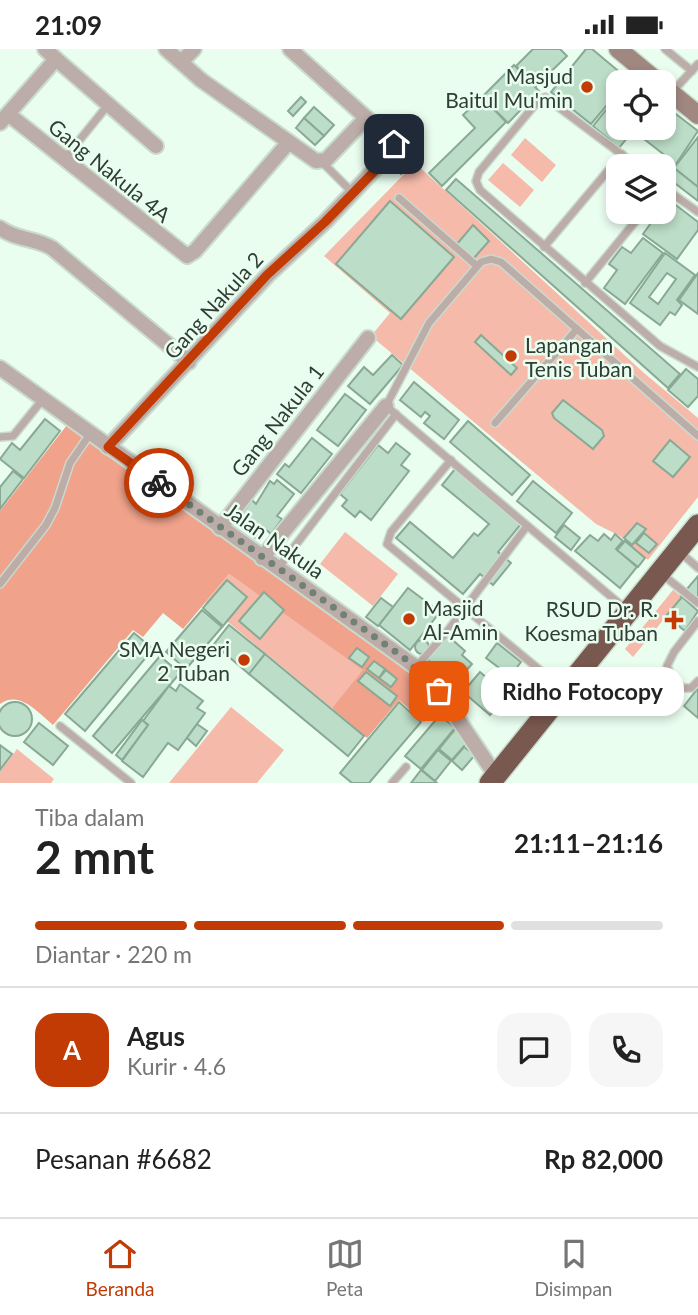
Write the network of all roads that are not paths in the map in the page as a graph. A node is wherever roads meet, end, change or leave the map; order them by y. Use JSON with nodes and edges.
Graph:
{"nodes":[{"id":1,"x":166,"y":49,"type":"edge"},
{"id":2,"x":194,"y":49,"type":"edge"},
{"id":3,"x":290,"y":49,"type":"edge"},
{"id":4,"x":618,"y":49,"type":"edge"},
{"id":5,"x":665,"y":49,"type":"edge"},
{"id":6,"x":51,"y":54,"type":"edge"},
{"id":7,"x":181,"y":62,"type":"junction"},
{"id":8,"x":698,"y":64,"type":"edge"},
{"id":9,"x":643,"y":70,"type":"edge"},
{"id":10,"x":692,"y":71,"type":"junction"},
{"id":11,"x":676,"y":80,"type":"edge"},
{"id":12,"x":676,"y":97,"type":"edge"},
{"id":13,"x":108,"y":104,"type":"junction"},
{"id":14,"x":698,"y":115,"type":"edge"},
{"id":15,"x":4,"y":118,"type":"edge"},
{"id":16,"x":366,"y":118,"type":"junction"},
{"id":17,"x":289,"y":142,"type":"junction"},
{"id":18,"x":156,"y":146,"type":"dead end"},
{"id":19,"x":622,"y":154,"type":"edge"},
{"id":20,"x":64,"y":159,"type":"junction"},
{"id":21,"x":322,"y":162,"type":"junction"},
{"id":22,"x":606,"y":173,"type":"edge"},
{"id":23,"x":354,"y":193,"type":"junction"},
{"id":24,"x":676,"y":196,"type":"edge"},
{"id":25,"x":399,"y":198,"type":"dead end"},
{"id":26,"x":698,"y":212,"type":"edge"},
{"id":27,"x":633,"y":224,"type":"edge"},
{"id":28,"x":0,"y":227,"type":"edge"},
{"id":29,"x":544,"y":247,"type":"junction"},
{"id":30,"x":477,"y":267,"type":"junction"},
{"id":31,"x":585,"y":283,"type":"junction"},
{"id":32,"x":577,"y":329,"type":"junction"},
{"id":33,"x":368,"y":338,"type":"dead end"},
{"id":34,"x":189,"y":362,"type":"junction"},
{"id":35,"x":0,"y":367,"type":"edge"},
{"id":36,"x":698,"y":367,"type":"edge"},
{"id":37,"x":43,"y":399,"type":"junction"},
{"id":38,"x":391,"y":410,"type":"junction"},
{"id":39,"x":495,"y":423,"type":"dead end"},
{"id":40,"x":90,"y":433,"type":"junction"},
{"id":41,"x":698,"y":436,"type":"edge"},
{"id":42,"x":0,"y":437,"type":"edge"},
{"id":43,"x":108,"y":447,"type":"junction"},
{"id":44,"x":451,"y":460,"type":"junction"},
{"id":45,"x":698,"y":525,"type":"edge"},
{"id":46,"x":527,"y":526,"type":"junction"},
{"id":47,"x":220,"y":528,"type":"junction"},
{"id":48,"x":677,"y":551,"type":"junction"},
{"id":49,"x":262,"y":558,"type":"junction"},
{"id":50,"x":278,"y":568,"type":"junction"},
{"id":51,"x":698,"y":568,"type":"edge"},
{"id":52,"x":659,"y":573,"type":"junction"},
{"id":53,"x":0,"y":584,"type":"edge"},
{"id":54,"x":698,"y":603,"type":"edge"},
{"id":55,"x":464,"y":609,"type":"junction"},
{"id":56,"x":628,"y":611,"type":"junction"},
{"id":57,"x":698,"y":621,"type":"edge"},
{"id":58,"x":416,"y":667,"type":"junction"},
{"id":59,"x":698,"y":681,"type":"edge"},
{"id":60,"x":565,"y":690,"type":"junction"},
{"id":61,"x":60,"y":726,"type":"dead end"},
{"id":62,"x":406,"y":767,"type":"dead end"},
{"id":63,"x":493,"y":779,"type":"edge"},
{"id":64,"x":131,"y":783,"type":"edge"},
{"id":65,"x":392,"y":783,"type":"edge"}],
"edges":[{"from":1,"to":7,"type":"street"},
{"from":2,"to":7,"type":"street"},
{"from":3,"to":16,"type":"street","name":"Gang Nakula 2"},
{"from":4,"to":9,"type":"street"},
{"from":5,"to":10,"type":"lane"},
{"from":6,"to":13,"type":"street"},
{"from":6,"to":15,"type":"street"},
{"from":7,"to":17,"type":"street"},
{"from":8,"to":10,"type":"lane"},
{"from":10,"to":11,"type":"lane"},
{"from":12,"to":14,"type":"street"},
{"from":13,"to":18,"type":"street"},
{"from":13,"to":20,"type":"lane"},
{"from":15,"to":20,"type":"street","name":"Gang Nakula 4A"},
{"from":16,"to":21,"type":"street"},
{"from":16,"to":23,"type":"street","name":"Gang Nakula 2"},
{"from":17,"to":20,"type":"street","name":"Gang Nakula 4A"},
{"from":17,"to":21,"type":"street"},
{"from":19,"to":29,"type":"lane"},
{"from":21,"to":23,"type":"lane"},
{"from":22,"to":29,"type":"lane"},
{"from":23,"to":34,"type":"street","name":"Gang Nakula 2"},
{"from":24,"to":26,"type":"lane"},
{"from":25,"to":30,"type":"lane"},
{"from":27,"to":31,"type":"lane"},
{"from":28,"to":34,"type":"street"},
{"from":29,"to":31,"type":"lane"},
{"from":30,"to":32,"type":"lane"},
{"from":30,"to":38,"type":"lane"},
{"from":31,"to":36,"type":"lane"},
{"from":32,"to":39,"type":"lane"},
{"from":32,"to":41,"type":"lane"},
{"from":33,"to":47,"type":"street","name":"Gang Nakula 1"},
{"from":34,"to":43,"type":"street","name":"Gang Nakula 2"},
{"from":35,"to":37,"type":"street","name":"Jalan Nakula"},
{"from":37,"to":40,"type":"street","name":"Jalan Nakula"},
{"from":37,"to":42,"type":"lane"},
{"from":38,"to":44,"type":"lane"},
{"from":38,"to":49,"type":"street"},
{"from":38,"to":50,"type":"lane"},
{"from":40,"to":43,"type":"street","name":"Jalan Nakula"},
{"from":40,"to":53,"type":"lane"},
{"from":43,"to":47,"type":"street","name":"Jalan Nakula"},
{"from":44,"to":46,"type":"lane"},
{"from":44,"to":55,"type":"lane"},
{"from":45,"to":48,"type":"highway"},
{"from":46,"to":55,"type":"lane"},
{"from":46,"to":56,"type":"lane"},
{"from":47,"to":49,"type":"street","name":"Jalan Nakula"},
{"from":48,"to":51,"type":"lane"},
{"from":48,"to":52,"type":"highway"},
{"from":49,"to":50,"type":"street","name":"Jalan Nakula"},
{"from":50,"to":58,"type":"street","name":"Jalan Nakula"},
{"from":52,"to":54,"type":"lane"},
{"from":52,"to":56,"type":"highway"},
{"from":55,"to":58,"type":"lane"},
{"from":55,"to":60,"type":"lane"},
{"from":56,"to":60,"type":"highway"},
{"from":57,"to":59,"type":"lane"},
{"from":58,"to":63,"type":"street","name":"Jalan Nakula"},
{"from":60,"to":63,"type":"highway"},
{"from":61,"to":64,"type":"lane"},
{"from":62,"to":65,"type":"lane"}]}
